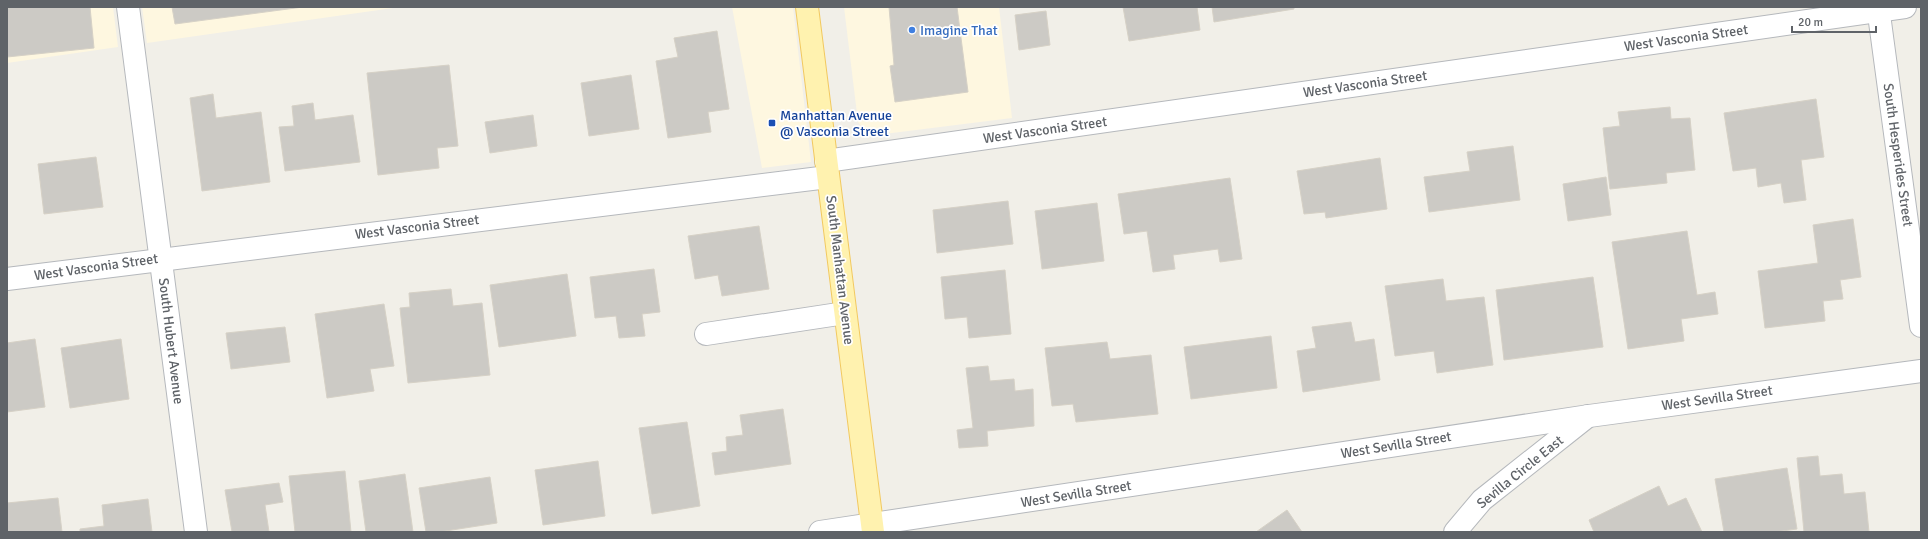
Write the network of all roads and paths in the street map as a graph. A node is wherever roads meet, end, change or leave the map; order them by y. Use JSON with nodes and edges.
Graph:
{"nodes":[{"id":1,"x":128,"y":7,"type":"edge"},
{"id":2,"x":807,"y":7,"type":"edge"},
{"id":3,"x":1905,"y":7,"type":"edge"},
{"id":4,"x":1878,"y":9,"type":"edge"},
{"id":5,"x":827,"y":169,"type":"junction"},
{"id":6,"x":161,"y":258,"type":"junction"},
{"id":7,"x":7,"y":279,"type":"edge"},
{"id":8,"x":845,"y":314,"type":"junction"},
{"id":9,"x":1921,"y":326,"type":"edge"},
{"id":10,"x":706,"y":334,"type":"dead end"},
{"id":11,"x":1921,"y":371,"type":"edge"},
{"id":12,"x":1589,"y":416,"type":"junction"},
{"id":13,"x":872,"y":528,"type":"edge"},
{"id":14,"x":196,"y":532,"type":"edge"},
{"id":15,"x":820,"y":532,"type":"edge"},
{"id":16,"x":1455,"y":532,"type":"edge"}],
"edges":[{"from":1,"to":6,"type":"street","name":"South Hubert Avenue"},
{"from":2,"to":5,"type":"main road","name":"South Manhattan Avenue"},
{"from":3,"to":4,"type":"street","name":"West Vasconia Street"},
{"from":4,"to":5,"type":"street","name":"West Vasconia Street"},
{"from":4,"to":9,"type":"street","name":"South Hesperides Street"},
{"from":5,"to":6,"type":"street","name":"West Vasconia Street"},
{"from":5,"to":8,"type":"main road","name":"South Manhattan Avenue"},
{"from":6,"to":7,"type":"street","name":"West Vasconia Street"},
{"from":6,"to":14,"type":"street","name":"South Hubert Avenue"},
{"from":8,"to":10,"type":"street"},
{"from":8,"to":13,"type":"main road","name":"South Manhattan Avenue"},
{"from":11,"to":12,"type":"street","name":"West Sevilla Street"},
{"from":12,"to":13,"type":"street","name":"West Sevilla Street"},
{"from":12,"to":16,"type":"street","name":"Sevilla Circle East"},
{"from":13,"to":15,"type":"street","name":"West Sevilla Street"}]}
